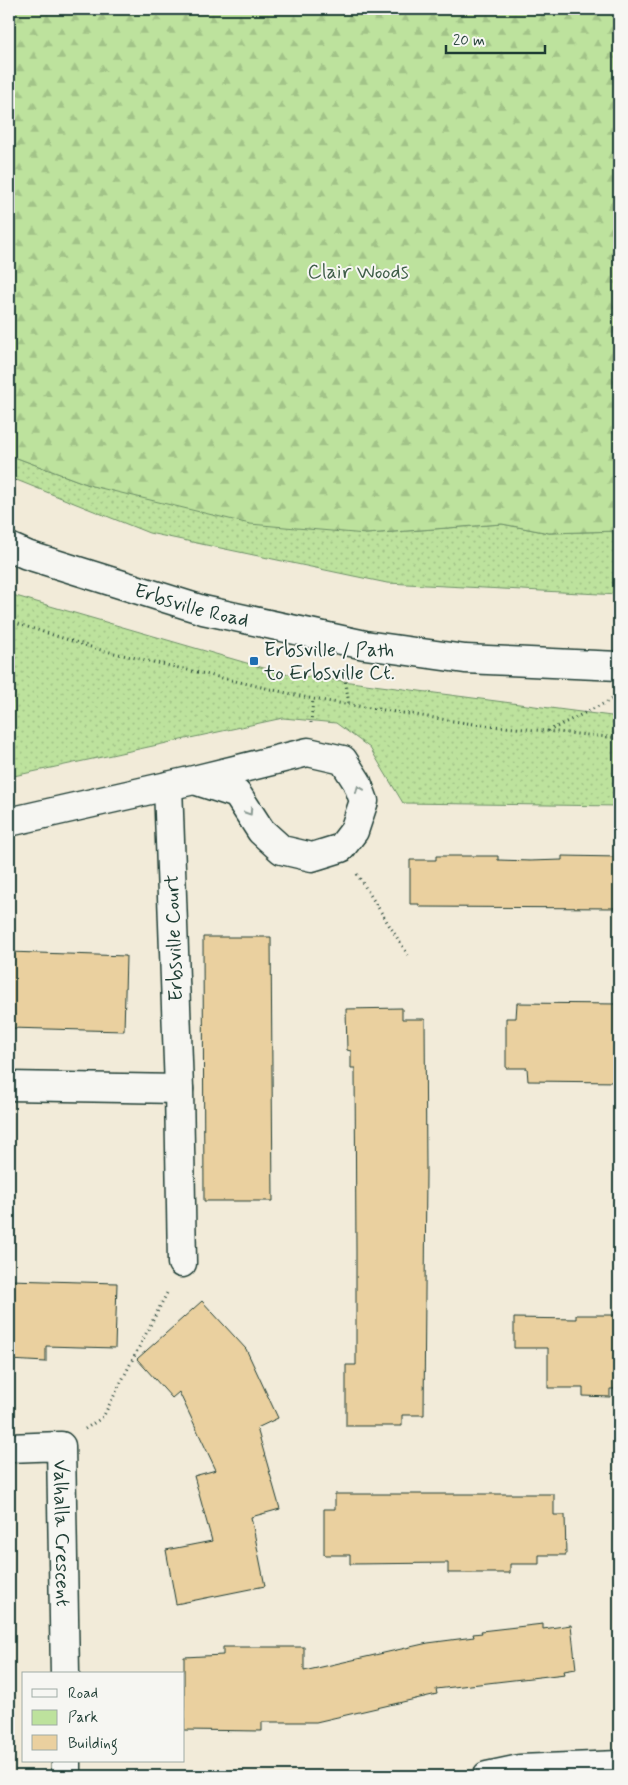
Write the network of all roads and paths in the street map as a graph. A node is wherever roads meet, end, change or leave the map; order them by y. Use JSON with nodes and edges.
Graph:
{"nodes":[{"id":1,"x":9,"y":547,"type":"edge"},
{"id":2,"x":9,"y":621,"type":"edge"},
{"id":3,"x":619,"y":666,"type":"edge"},
{"id":4,"x":619,"y":696,"type":"edge"},
{"id":5,"x":548,"y":731,"type":"junction"},
{"id":6,"x":619,"y":738,"type":"edge"},
{"id":7,"x":194,"y":780,"type":"junction"},
{"id":8,"x":168,"y":786,"type":"junction"},
{"id":9,"x":9,"y":822,"type":"edge"},
{"id":10,"x":341,"y":848,"type":"junction"},
{"id":11,"x":408,"y":955,"type":"dead end"},
{"id":12,"x":9,"y":1086,"type":"edge"},
{"id":13,"x":179,"y":1089,"type":"junction"},
{"id":14,"x":182,"y":1263,"type":"joint"},
{"id":15,"x":61,"y":1446,"type":"junction"},
{"id":16,"x":9,"y":1448,"type":"edge"},
{"id":17,"x":65,"y":1672,"type":"edge"},
{"id":18,"x":66,"y":1762,"type":"edge"},
{"id":19,"x":619,"y":1765,"type":"edge"},
{"id":20,"x":66,"y":1776,"type":"edge"},
{"id":21,"x":487,"y":1776,"type":"edge"}],
"edges":[{"from":1,"to":3,"type":"street","name":"Erbsville Road"},
{"from":2,"to":5,"type":"path"},
{"from":4,"to":5,"type":"path"},
{"from":5,"to":6,"type":"path"},
{"from":7,"to":8,"type":"street"},
{"from":7,"to":10,"type":"street","one_way":true},
{"from":10,"to":7,"type":"street","one_way":true},
{"from":8,"to":9,"type":"street"},
{"from":8,"to":13,"type":"street","name":"Erbsville Court"},
{"from":10,"to":11,"type":"path"},
{"from":12,"to":13,"type":"street"},
{"from":13,"to":14,"type":"street","name":"Erbsville Court"},
{"from":14,"to":15,"type":"path"},
{"from":15,"to":16,"type":"street","name":"Valhalla Crescent"},
{"from":15,"to":17,"type":"street","name":"Valhalla Crescent"},
{"from":18,"to":20,"type":"street"},
{"from":19,"to":21,"type":"street"}]}
